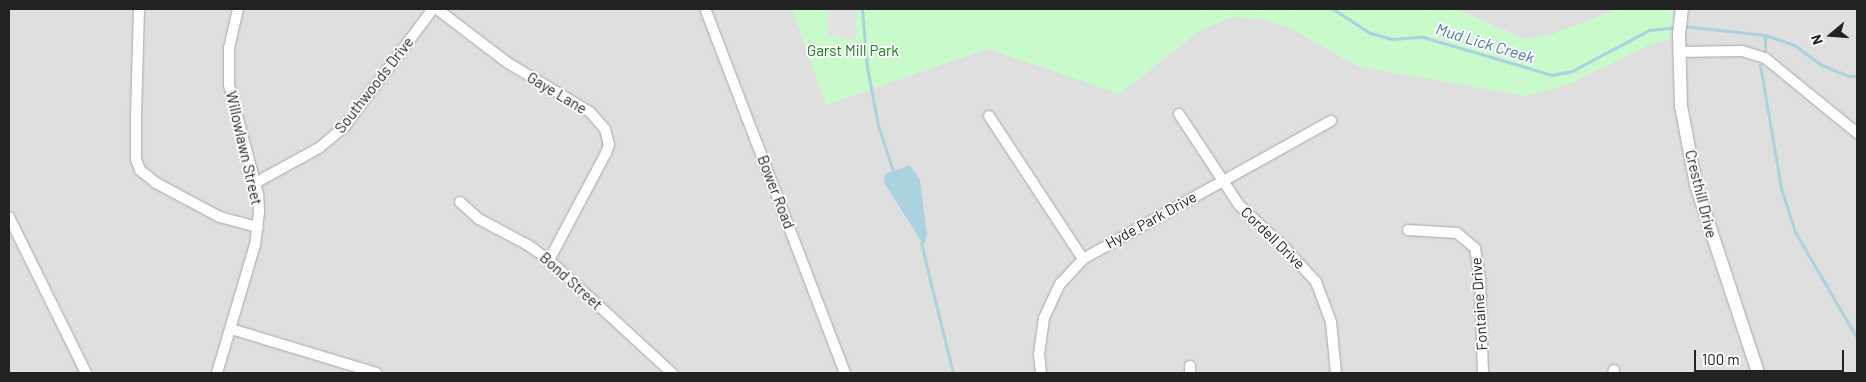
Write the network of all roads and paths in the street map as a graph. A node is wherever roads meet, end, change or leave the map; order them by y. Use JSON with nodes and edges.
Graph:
{"nodes":[{"id":1,"x":139,"y":9,"type":"edge"},
{"id":2,"x":238,"y":9,"type":"edge"},
{"id":3,"x":435,"y":9,"type":"edge"},
{"id":4,"x":706,"y":12,"type":"dead end"},
{"id":5,"x":1681,"y":14,"type":"edge"},
{"id":6,"x":1679,"y":52,"type":"junction"},
{"id":7,"x":1179,"y":114,"type":"dead end"},
{"id":8,"x":989,"y":116,"type":"dead end"},
{"id":9,"x":1331,"y":121,"type":"dead end"},
{"id":10,"x":1857,"y":133,"type":"edge"},
{"id":11,"x":1222,"y":180,"type":"junction"},
{"id":12,"x":255,"y":183,"type":"junction"},
{"id":13,"x":460,"y":202,"type":"dead end"},
{"id":14,"x":9,"y":217,"type":"edge"},
{"id":15,"x":258,"y":227,"type":"junction"},
{"id":16,"x":1408,"y":230,"type":"dead end"},
{"id":17,"x":1083,"y":259,"type":"junction"},
{"id":18,"x":549,"y":260,"type":"junction"},
{"id":19,"x":231,"y":328,"type":"junction"},
{"id":20,"x":86,"y":373,"type":"edge"},
{"id":21,"x":217,"y":373,"type":"edge"},
{"id":22,"x":377,"y":373,"type":"edge"},
{"id":23,"x":672,"y":373,"type":"edge"},
{"id":24,"x":844,"y":373,"type":"edge"},
{"id":25,"x":1041,"y":373,"type":"edge"},
{"id":26,"x":1336,"y":373,"type":"edge"},
{"id":27,"x":1483,"y":373,"type":"edge"},
{"id":28,"x":1758,"y":373,"type":"edge"}],
"edges":[{"from":1,"to":15,"type":"street"},
{"from":2,"to":12,"type":"street","name":"Willowlawn Street"},
{"from":3,"to":12,"type":"street","name":"Southwoods Drive"},
{"from":3,"to":18,"type":"street","name":"Gaye Lane"},
{"from":4,"to":24,"type":"street","name":"Bower Road"},
{"from":5,"to":6,"type":"street","name":"Cresthill Drive"},
{"from":6,"to":10,"type":"street"},
{"from":6,"to":28,"type":"street","name":"Cresthill Drive"},
{"from":7,"to":11,"type":"street","name":"Cordell Drive"},
{"from":8,"to":17,"type":"street"},
{"from":9,"to":11,"type":"street","name":"Hyde Park Drive"},
{"from":11,"to":17,"type":"street","name":"Hyde Park Drive"},
{"from":11,"to":26,"type":"street","name":"Cordell Drive"},
{"from":12,"to":15,"type":"street","name":"Willowlawn Street"},
{"from":13,"to":18,"type":"street","name":"Bond Street"},
{"from":14,"to":20,"type":"street"},
{"from":15,"to":19,"type":"street","name":"Willowlawn Street"},
{"from":16,"to":27,"type":"street","name":"Fontaine Drive"},
{"from":17,"to":25,"type":"street","name":"Hyde Park Drive"},
{"from":18,"to":23,"type":"street","name":"Bond Street"},
{"from":19,"to":21,"type":"street","name":"Willowlawn Street"},
{"from":19,"to":22,"type":"street"}]}
